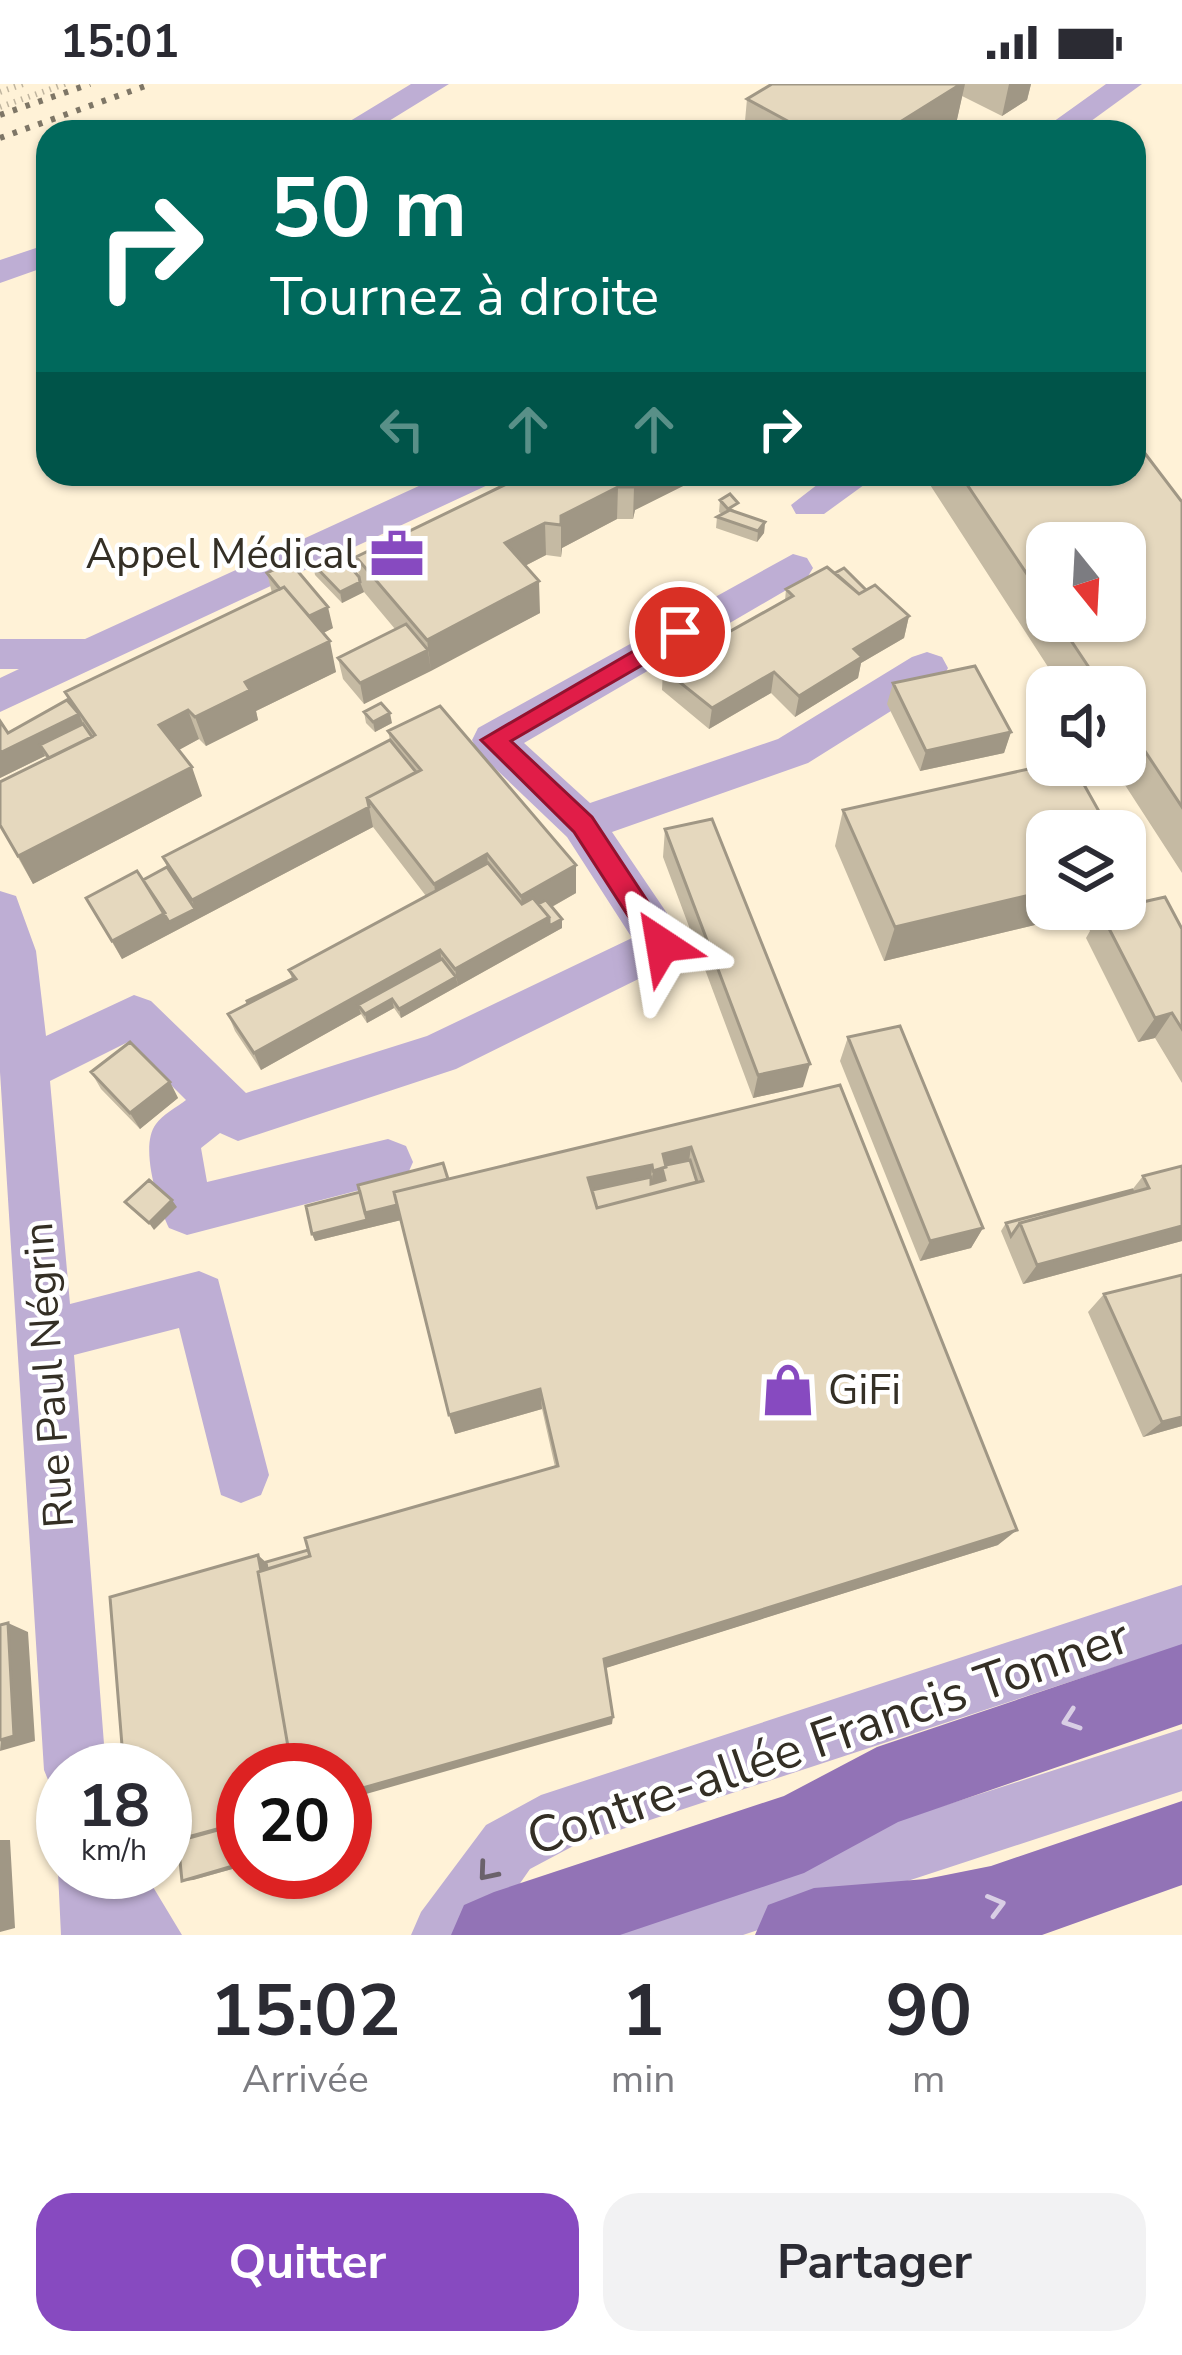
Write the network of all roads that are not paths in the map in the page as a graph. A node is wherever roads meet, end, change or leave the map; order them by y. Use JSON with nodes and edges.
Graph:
{"nodes":[{"id":1,"x":434,"y":84,"type":"edge"},
{"id":2,"x":1127,"y":84,"type":"edge"},
{"id":3,"x":370,"y":120,"type":"edge"},
{"id":4,"x":1073,"y":120,"type":"edge"},
{"id":5,"x":36,"y":258,"type":"edge"},
{"id":6,"x":0,"y":272,"type":"edge"},
{"id":7,"x":453,"y":486,"type":"edge"},
{"id":8,"x":841,"y":486,"type":"edge"},
{"id":9,"x":810,"y":505,"type":"dead end"},
{"id":10,"x":793,"y":568,"type":"dead end"},
{"id":11,"x":94,"y":652,"type":"junction"},
{"id":12,"x":0,"y":654,"type":"edge"},
{"id":13,"x":927,"y":668,"type":"dead end"},
{"id":14,"x":0,"y":696,"type":"edge"},
{"id":15,"x":583,"y":824,"type":"junction"},
{"id":16,"x":0,"y":910,"type":"edge"},
{"id":17,"x":24,"y":1070,"type":"junction"},
{"id":18,"x":222,"y":1102,"type":"junction"},
{"id":19,"x":388,"y":1162,"type":"dead end"},
{"id":20,"x":47,"y":1336,"type":"junction"},
{"id":21,"x":241,"y":1474,"type":"dead end"},
{"id":22,"x":1182,"y":1615,"type":"edge"},
{"id":23,"x":1182,"y":1684,"type":"edge"},
{"id":24,"x":73,"y":1743,"type":"edge"},
{"id":25,"x":1182,"y":1760,"type":"edge"},
{"id":26,"x":1182,"y":1843,"type":"edge"},
{"id":27,"x":92,"y":1899,"type":"edge"},
{"id":28,"x":124,"y":1899,"type":"edge"},
{"id":29,"x":94,"y":1935,"type":"edge"},
{"id":30,"x":148,"y":1935,"type":"edge"},
{"id":31,"x":444,"y":1935,"type":"edge"},
{"id":32,"x":494,"y":1935,"type":"edge"},
{"id":33,"x":644,"y":1935,"type":"edge"},
{"id":34,"x":798,"y":1935,"type":"edge"}],
"edges":[{"from":1,"to":3,"type":"street"},
{"from":2,"to":4,"type":"street"},
{"from":5,"to":6,"type":"street"},
{"from":7,"to":11,"type":"street"},
{"from":8,"to":9,"type":"street"},
{"from":10,"to":15,"type":"street"},
{"from":11,"to":12,"type":"street"},
{"from":11,"to":14,"type":"street"},
{"from":13,"to":15,"type":"street"},
{"from":15,"to":18,"type":"street"},
{"from":16,"to":17,"type":"street","name":"Rue Paul Négrin"},
{"from":17,"to":18,"type":"street"},
{"from":17,"to":20,"type":"street","name":"Rue Paul Négrin"},
{"from":18,"to":19,"type":"street"},
{"from":20,"to":21,"type":"street"},
{"from":20,"to":24,"type":"street","name":"Rue Paul Négrin"},
{"from":22,"to":31,"type":"street","name":"Contre-allée Francis Tonner","one_way":true},
{"from":23,"to":32,"type":"main road","one_way":true},
{"from":25,"to":33,"type":"street"},
{"from":34,"to":26,"type":"main road","one_way":true},
{"from":27,"to":29,"type":"street"},
{"from":28,"to":30,"type":"street"}]}
